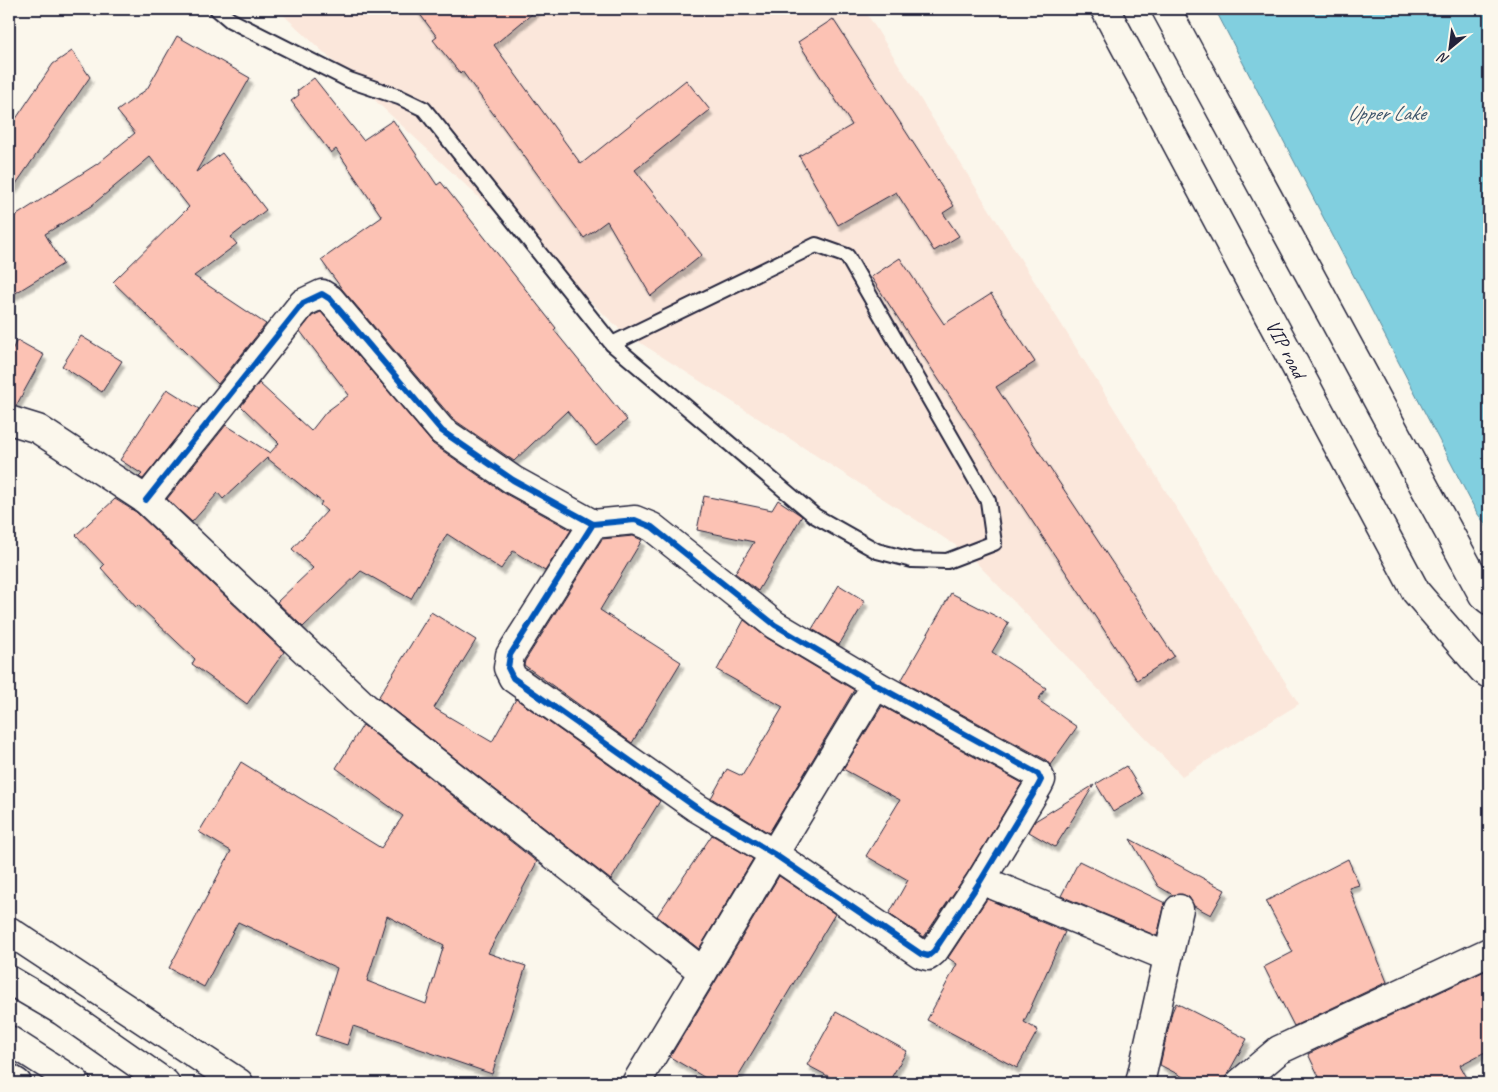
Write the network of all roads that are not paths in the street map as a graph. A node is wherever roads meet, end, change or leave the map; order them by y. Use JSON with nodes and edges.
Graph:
{"nodes":[{"id":1,"x":216,"y":9,"type":"edge"},
{"id":2,"x":1105,"y":9,"type":"edge"},
{"id":3,"x":1166,"y":9,"type":"edge"},
{"id":4,"x":612,"y":344,"type":"junction"},
{"id":5,"x":9,"y":420,"type":"edge"},
{"id":6,"x":146,"y":500,"type":"junction"},
{"id":7,"x":593,"y":524,"type":"junction"},
{"id":8,"x":1489,"y":600,"type":"edge"},
{"id":9,"x":1489,"y":674,"type":"edge"},
{"id":10,"x":876,"y":685,"type":"junction"},
{"id":11,"x":774,"y":854,"type":"junction"},
{"id":12,"x":981,"y":880,"type":"junction"},
{"id":13,"x":1179,"y":909,"type":"dead end"},
{"id":14,"x":9,"y":931,"type":"edge"},
{"id":15,"x":1489,"y":952,"type":"edge"},
{"id":16,"x":1168,"y":957,"type":"junction"},
{"id":17,"x":703,"y":972,"type":"junction"},
{"id":18,"x":9,"y":980,"type":"edge"},
{"id":19,"x":9,"y":1040,"type":"edge"},
{"id":20,"x":9,"y":1078,"type":"edge"},
{"id":21,"x":17,"y":1083,"type":"edge"},
{"id":22,"x":76,"y":1083,"type":"edge"},
{"id":23,"x":165,"y":1083,"type":"edge"},
{"id":24,"x":239,"y":1083,"type":"edge"},
{"id":25,"x":636,"y":1083,"type":"edge"},
{"id":26,"x":1140,"y":1083,"type":"edge"},
{"id":27,"x":1240,"y":1083,"type":"edge"}],
"edges":[{"from":1,"to":4,"type":"lane"},
{"from":2,"to":9,"type":"street","name":"VIP road"},
{"from":3,"to":8,"type":"street"},
{"from":4,"to":4,"type":"lane"},
{"from":5,"to":6,"type":"street"},
{"from":6,"to":7,"type":"street"},
{"from":6,"to":17,"type":"street"},
{"from":7,"to":10,"type":"street"},
{"from":7,"to":11,"type":"street"},
{"from":10,"to":11,"type":"street"},
{"from":10,"to":12,"type":"street"},
{"from":11,"to":12,"type":"street"},
{"from":11,"to":17,"type":"street"},
{"from":12,"to":16,"type":"street"},
{"from":13,"to":16,"type":"street"},
{"from":14,"to":24,"type":"street"},
{"from":15,"to":27,"type":"street"},
{"from":16,"to":26,"type":"street"},
{"from":17,"to":25,"type":"street"},
{"from":18,"to":23,"type":"street"},
{"from":19,"to":22,"type":"street"},
{"from":20,"to":21,"type":"street"}]}
